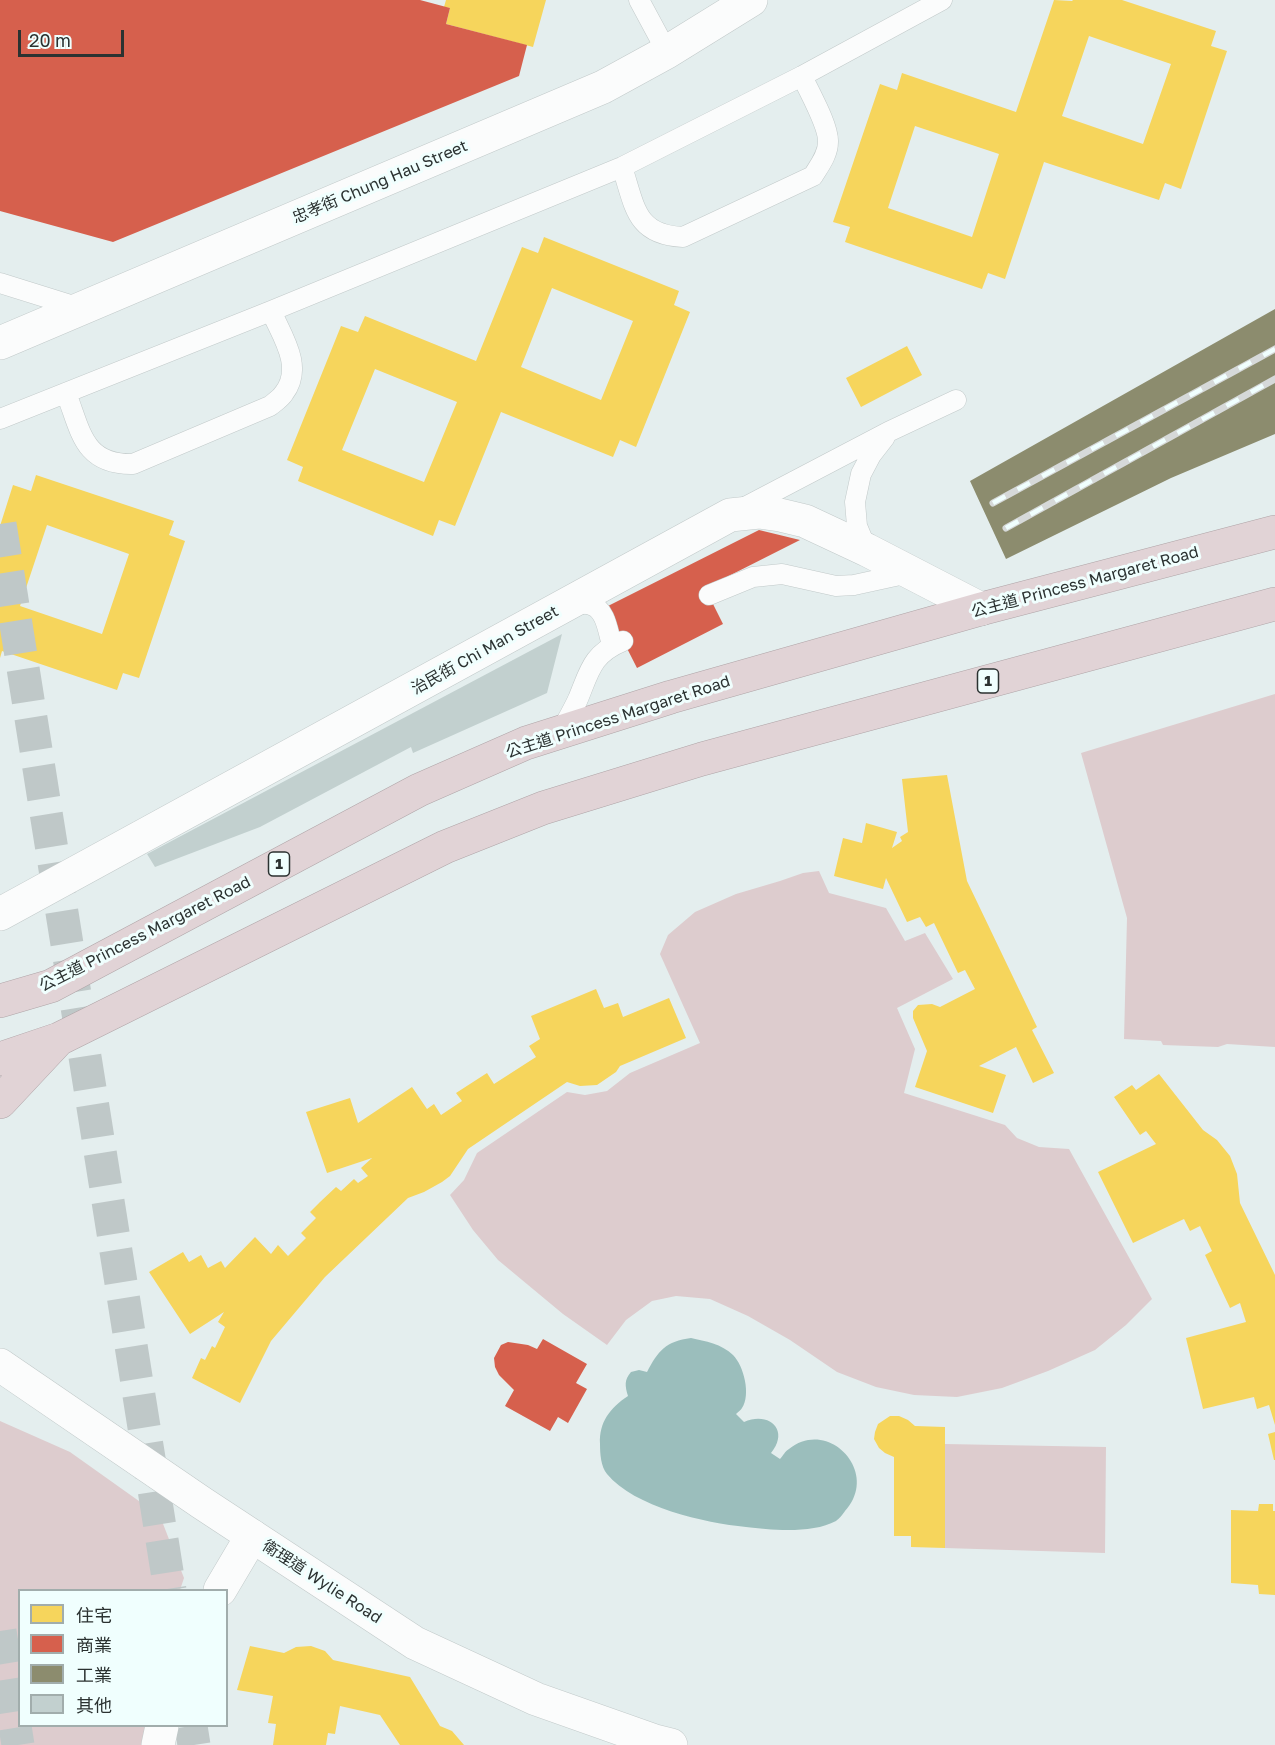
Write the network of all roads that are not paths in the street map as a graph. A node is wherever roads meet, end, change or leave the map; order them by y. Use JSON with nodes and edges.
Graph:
{"nodes":[{"id":1,"x":639,"y":0,"type":"edge"},
{"id":2,"x":751,"y":0,"type":"edge"},
{"id":3,"x":942,"y":0,"type":"edge"},
{"id":4,"x":667,"y":52,"type":"junction"},
{"id":5,"x":802,"y":76,"type":"junction"},
{"id":6,"x":622,"y":167,"type":"junction"},
{"id":7,"x":0,"y":283,"type":"edge"},
{"id":8,"x":81,"y":309,"type":"junction"},
{"id":9,"x":271,"y":311,"type":"junction"},
{"id":10,"x":0,"y":343,"type":"edge"},
{"id":11,"x":66,"y":393,"type":"junction"},
{"id":12,"x":956,"y":400,"type":"dead end"},
{"id":13,"x":0,"y":419,"type":"edge"},
{"id":14,"x":888,"y":432,"type":"junction"},
{"id":15,"x":730,"y":515,"type":"junction"},
{"id":16,"x":1275,"y":532,"type":"edge"},
{"id":17,"x":867,"y":550,"type":"junction"},
{"id":18,"x":910,"y":573,"type":"junction"},
{"id":19,"x":709,"y":596,"type":"dead end"},
{"id":20,"x":571,"y":603,"type":"junction"},
{"id":21,"x":1275,"y":604,"type":"edge"},
{"id":22,"x":981,"y":609,"type":"junction"},
{"id":23,"x":560,"y":733,"type":"junction"},
{"id":24,"x":0,"y":914,"type":"edge"},
{"id":25,"x":0,"y":1001,"type":"edge"},
{"id":26,"x":59,"y":1039,"type":"junction"},
{"id":27,"x":0,"y":1059,"type":"edge"},
{"id":28,"x":0,"y":1102,"type":"edge"},
{"id":29,"x":4,"y":1370,"type":"edge"},
{"id":30,"x":252,"y":1536,"type":"junction"},
{"id":31,"x":221,"y":1589,"type":"edge"},
{"id":32,"x":162,"y":1727,"type":"edge"},
{"id":33,"x":158,"y":1745,"type":"edge"},
{"id":34,"x":671,"y":1745,"type":"edge"}],
"edges":[{"from":1,"to":4,"type":"lane"},
{"from":2,"to":4,"type":"street","name":"忠孝街 Chung Hau Street"},
{"from":3,"to":5,"type":"lane"},
{"from":4,"to":8,"type":"street","name":"忠孝街 Chung Hau Street"},
{"from":5,"to":6,"type":"lane"},
{"from":5,"to":6,"type":"lane"},
{"from":6,"to":9,"type":"lane"},
{"from":7,"to":8,"type":"lane"},
{"from":8,"to":10,"type":"street","name":"忠孝街 Chung Hau Street"},
{"from":9,"to":11,"type":"lane"},
{"from":9,"to":11,"type":"lane"},
{"from":11,"to":13,"type":"lane"},
{"from":12,"to":14,"type":"lane"},
{"from":14,"to":15,"type":"lane"},
{"from":14,"to":17,"type":"lane"},
{"from":15,"to":17,"type":"street","name":"治民街 Chi Man Street"},
{"from":15,"to":20,"type":"street","name":"治民街 Chi Man Street"},
{"from":16,"to":22,"type":"highway","name":"公主道 Princess Margaret Road","number":"1"},
{"from":17,"to":18,"type":"street","name":"治民街 Chi Man Street"},
{"from":18,"to":19,"type":"lane"},
{"from":18,"to":22,"type":"street","name":"治民街 Chi Man Street"},
{"from":20,"to":23,"type":"lane"},
{"from":20,"to":24,"type":"street","name":"治民街 Chi Man Street"},
{"from":21,"to":26,"type":"highway","number":"1"},
{"from":22,"to":23,"type":"highway","name":"公主道 Princess Margaret Road","number":"1"},
{"from":23,"to":25,"type":"highway","name":"公主道 Princess Margaret Road","number":"1"},
{"from":26,"to":27,"type":"highway","number":"1"},
{"from":26,"to":28,"type":"highway"},
{"from":29,"to":30,"type":"street","name":"衛理道 Wylie Road"},
{"from":30,"to":31,"type":"street"},
{"from":30,"to":34,"type":"street","name":"衛理道 Wylie Road"},
{"from":32,"to":33,"type":"street"}]}
